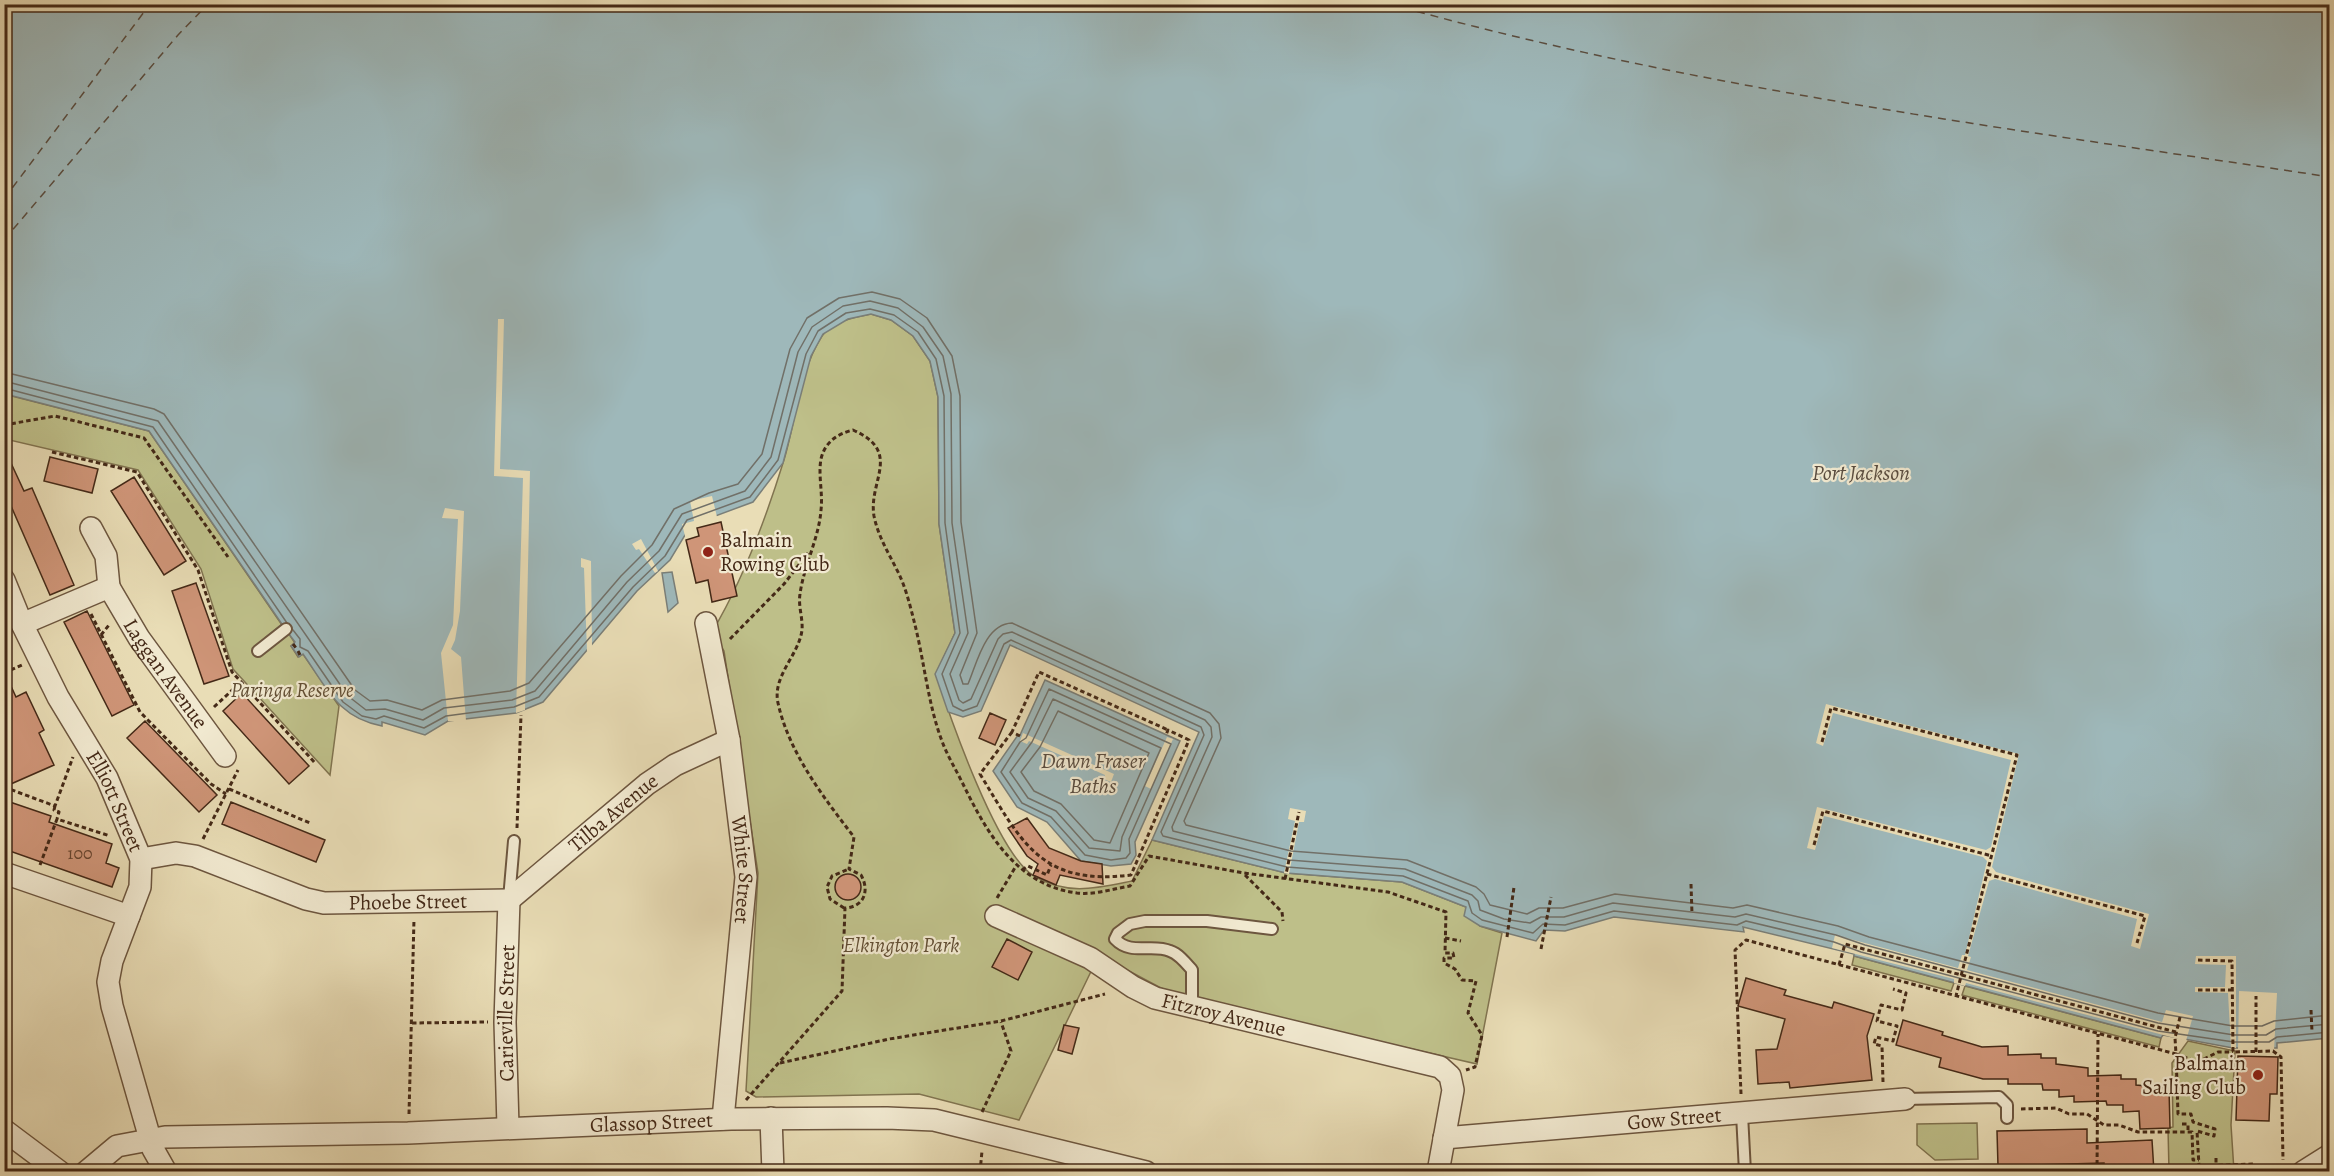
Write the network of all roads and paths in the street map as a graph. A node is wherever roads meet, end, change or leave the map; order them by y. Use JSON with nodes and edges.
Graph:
{"nodes":[{"id":1,"x":4,"y":402,"type":"edge"},
{"id":2,"x":11,"y":404,"type":"dead end"},
{"id":3,"x":4,"y":425,"type":"edge"},
{"id":4,"x":52,"y":452,"type":"dead end"},
{"id":5,"x":91,"y":528,"type":"dead end"},
{"id":6,"x":810,"y":551,"type":"junction"},
{"id":7,"x":228,"y":557,"type":"dead end"},
{"id":8,"x":4,"y":580,"type":"edge"},
{"id":9,"x":110,"y":587,"type":"junction"},
{"id":10,"x":88,"y":608,"type":"dead end"},
{"id":11,"x":114,"y":619,"type":"dead end"},
{"id":12,"x":706,"y":623,"type":"dead end"},
{"id":13,"x":22,"y":624,"type":"junction"},
{"id":14,"x":286,"y":629,"type":"dead end"},
{"id":15,"x":101,"y":634,"type":"junction"},
{"id":16,"x":258,"y":651,"type":"dead end"},
{"id":17,"x":713,"y":655,"type":"junction"},
{"id":18,"x":241,"y":682,"type":"junction"},
{"id":19,"x":213,"y":708,"type":"dead end"},
{"id":20,"x":521,"y":715,"type":"dead end"},
{"id":21,"x":1012,"y":732,"type":"junction"},
{"id":22,"x":80,"y":736,"type":"junction"},
{"id":23,"x":1020,"y":736,"type":"dead end"},
{"id":24,"x":729,"y":740,"type":"junction"},
{"id":25,"x":1822,"y":742,"type":"dead end"},
{"id":26,"x":233,"y":760,"type":"joint"},
{"id":27,"x":315,"y":764,"type":"dead end"},
{"id":28,"x":4,"y":788,"type":"edge"},
{"id":29,"x":229,"y":789,"type":"junction"},
{"id":30,"x":226,"y":794,"type":"junction"},
{"id":31,"x":55,"y":806,"type":"junction"},
{"id":32,"x":1299,"y":812,"type":"dead end"},
{"id":33,"x":57,"y":819,"type":"junction"},
{"id":34,"x":310,"y":823,"type":"dead end"},
{"id":35,"x":514,"y":841,"type":"joint"},
{"id":36,"x":1814,"y":845,"type":"dead end"},
{"id":37,"x":138,"y":852,"type":"junction"},
{"id":38,"x":195,"y":856,"type":"junction"},
{"id":39,"x":1992,"y":856,"type":"junction"},
{"id":40,"x":1051,"y":865,"type":"junction"},
{"id":41,"x":1016,"y":866,"type":"junction"},
{"id":42,"x":849,"y":869,"type":"junction"},
{"id":43,"x":1022,"y":870,"type":"junction"},
{"id":44,"x":4,"y":873,"type":"edge"},
{"id":45,"x":1244,"y":873,"type":"junction"},
{"id":46,"x":1987,"y":874,"type":"junction"},
{"id":47,"x":1285,"y":879,"type":"junction"},
{"id":48,"x":34,"y":883,"type":"junction"},
{"id":49,"x":1691,"y":885,"type":"dead end"},
{"id":50,"x":1514,"y":887,"type":"dead end"},
{"id":51,"x":1551,"y":897,"type":"dead end"},
{"id":52,"x":509,"y":900,"type":"junction"},
{"id":53,"x":415,"y":903,"type":"junction"},
{"id":54,"x":845,"y":908,"type":"junction"},
{"id":55,"x":994,"y":910,"type":"joint"},
{"id":56,"x":1692,"y":914,"type":"dead end"},
{"id":57,"x":129,"y":916,"type":"junction"},
{"id":58,"x":1272,"y":929,"type":"joint"},
{"id":59,"x":1445,"y":938,"type":"junction"},
{"id":60,"x":1507,"y":938,"type":"dead end"},
{"id":61,"x":1461,"y":941,"type":"dead end"},
{"id":62,"x":2137,"y":943,"type":"dead end"},
{"id":63,"x":1541,"y":949,"type":"dead end"},
{"id":64,"x":2198,"y":960,"type":"dead end"},
{"id":65,"x":1839,"y":965,"type":"junction"},
{"id":66,"x":1961,"y":975,"type":"junction"},
{"id":67,"x":1893,"y":989,"type":"dead end"},
{"id":68,"x":2198,"y":990,"type":"dead end"},
{"id":69,"x":2233,"y":990,"type":"junction"},
{"id":70,"x":1105,"y":994,"type":"dead end"},
{"id":71,"x":1956,"y":996,"type":"junction"},
{"id":72,"x":2256,"y":996,"type":"dead end"},
{"id":73,"x":1192,"y":1008,"type":"junction"},
{"id":74,"x":2328,"y":1008,"type":"dead end"},
{"id":75,"x":2311,"y":1010,"type":"dead end"},
{"id":76,"x":2180,"y":1017,"type":"dead end"},
{"id":77,"x":1001,"y":1021,"type":"junction"},
{"id":78,"x":505,"y":1022,"type":"junction"},
{"id":79,"x":412,"y":1023,"type":"junction"},
{"id":80,"x":2176,"y":1032,"type":"junction"},
{"id":81,"x":2312,"y":1032,"type":"dead end"},
{"id":82,"x":2098,"y":1034,"type":"junction"},
{"id":83,"x":2330,"y":1034,"type":"edge"},
{"id":84,"x":2233,"y":1050,"type":"junction"},
{"id":85,"x":2256,"y":1052,"type":"junction"},
{"id":86,"x":2176,"y":1054,"type":"junction"},
{"id":87,"x":778,"y":1064,"type":"junction"},
{"id":88,"x":1451,"y":1083,"type":"junction"},
{"id":89,"x":1905,"y":1100,"type":"joint"},
{"id":90,"x":1883,"y":1102,"type":"junction"},
{"id":91,"x":2007,"y":1113,"type":"joint"},
{"id":92,"x":1742,"y":1114,"type":"junction"},
{"id":93,"x":2178,"y":1114,"type":"junction"},
{"id":94,"x":727,"y":1119,"type":"junction"},
{"id":95,"x":771,"y":1119,"type":"junction"},
{"id":96,"x":2178,"y":1121,"type":"dead end"},
{"id":97,"x":2098,"y":1122,"type":"junction"},
{"id":98,"x":2182,"y":1124,"type":"dead end"},
{"id":99,"x":508,"y":1127,"type":"junction"},
{"id":100,"x":974,"y":1129,"type":"junction"},
{"id":101,"x":4,"y":1130,"type":"edge"},
{"id":102,"x":2188,"y":1132,"type":"junction"},
{"id":103,"x":408,"y":1133,"type":"junction"},
{"id":104,"x":1444,"y":1138,"type":"junction"},
{"id":105,"x":150,"y":1140,"type":"junction"},
{"id":106,"x":2330,"y":1155,"type":"edge"},
{"id":107,"x":2216,"y":1158,"type":"dead end"},
{"id":108,"x":2199,"y":1160,"type":"junction"},
{"id":109,"x":2283,"y":1160,"type":"dead end"},
{"id":110,"x":2216,"y":1166,"type":"junction"},
{"id":111,"x":60,"y":1172,"type":"edge"},
{"id":112,"x":86,"y":1172,"type":"edge"},
{"id":113,"x":166,"y":1172,"type":"edge"},
{"id":114,"x":772,"y":1172,"type":"edge"},
{"id":115,"x":1146,"y":1172,"type":"edge"},
{"id":116,"x":1438,"y":1172,"type":"edge"},
{"id":117,"x":1745,"y":1172,"type":"edge"},
{"id":118,"x":2097,"y":1172,"type":"edge"},
{"id":119,"x":2258,"y":1172,"type":"edge"},
{"id":120,"x":2302,"y":1172,"type":"edge"}],
"edges":[{"from":1,"to":2,"type":"path"},
{"from":3,"to":7,"type":"path"},
{"from":4,"to":18,"type":"path"},
{"from":5,"to":9,"type":"street","name":"Laggan Avenue"},
{"from":6,"to":17,"type":"path"},
{"from":6,"to":41,"type":"path"},
{"from":6,"to":42,"type":"path"},
{"from":8,"to":13,"type":"street","name":"Elliott Street"},
{"from":9,"to":13,"type":"street"},
{"from":9,"to":26,"type":"street","name":"Laggan Avenue"},
{"from":10,"to":15,"type":"path"},
{"from":11,"to":15,"type":"path"},
{"from":12,"to":17,"type":"street","name":"White Street"},
{"from":13,"to":22,"type":"street","name":"Elliott Street"},
{"from":14,"to":16,"type":"lane"},
{"from":15,"to":30,"type":"path"},
{"from":17,"to":24,"type":"street","name":"White Street"},
{"from":18,"to":19,"type":"path"},
{"from":18,"to":27,"type":"path"},
{"from":20,"to":35,"type":"path"},
{"from":21,"to":23,"type":"path"},
{"from":21,"to":40,"type":"path"},
{"from":21,"to":40,"type":"path"},
{"from":22,"to":31,"type":"path"},
{"from":22,"to":37,"type":"street","name":"Elliott Street"},
{"from":24,"to":52,"type":"street","name":"Tilba Avenue"},
{"from":24,"to":94,"type":"street","name":"White Street"},
{"from":25,"to":39,"type":"path"},
{"from":26,"to":29,"type":"path"},
{"from":28,"to":31,"type":"path"},
{"from":29,"to":30,"type":"path"},
{"from":29,"to":34,"type":"path"},
{"from":30,"to":38,"type":"path"},
{"from":31,"to":33,"type":"path"},
{"from":32,"to":47,"type":"path"},
{"from":33,"to":37,"type":"path"},
{"from":33,"to":48,"type":"path"},
{"from":35,"to":52,"type":"lane"},
{"from":36,"to":39,"type":"path"},
{"from":37,"to":38,"type":"street","name":"Phoebe Street"},
{"from":37,"to":57,"type":"street","name":"Elliott Street"},
{"from":38,"to":53,"type":"street","name":"Phoebe Street"},
{"from":39,"to":46,"type":"path"},
{"from":40,"to":43,"type":"path"},
{"from":41,"to":43,"type":"path"},
{"from":41,"to":55,"type":"path"},
{"from":42,"to":54,"type":"path"},
{"from":42,"to":54,"type":"path"},
{"from":43,"to":45,"type":"path"},
{"from":44,"to":48,"type":"street"},
{"from":45,"to":47,"type":"path"},
{"from":45,"to":58,"type":"path"},
{"from":46,"to":62,"type":"path"},
{"from":46,"to":66,"type":"path"},
{"from":47,"to":59,"type":"path"},
{"from":48,"to":57,"type":"street"},
{"from":49,"to":56,"type":"path"},
{"from":50,"to":60,"type":"path"},
{"from":51,"to":63,"type":"path"},
{"from":52,"to":53,"type":"street","name":"Phoebe Street"},
{"from":52,"to":78,"type":"street","name":"Carieville Street"},
{"from":53,"to":79,"type":"path"},
{"from":54,"to":87,"type":"path"},
{"from":55,"to":73,"type":"street","name":"Fitzroy Avenue"},
{"from":57,"to":105,"type":"street","name":"Elliott Street"},
{"from":58,"to":73,"type":"lane"},
{"from":59,"to":61,"type":"path"},
{"from":59,"to":88,"type":"path"},
{"from":64,"to":69,"type":"path"},
{"from":65,"to":66,"type":"path"},
{"from":65,"to":71,"type":"path"},
{"from":65,"to":92,"type":"path"},
{"from":66,"to":71,"type":"path"},
{"from":66,"to":80,"type":"path"},
{"from":67,"to":90,"type":"path"},
{"from":68,"to":69,"type":"path"},
{"from":69,"to":84,"type":"path"},
{"from":70,"to":77,"type":"path"},
{"from":71,"to":82,"type":"path"},
{"from":72,"to":85,"type":"path"},
{"from":73,"to":88,"type":"street","name":"Fitzroy Avenue"},
{"from":74,"to":83,"type":"path"},
{"from":75,"to":81,"type":"path"},
{"from":76,"to":80,"type":"path"},
{"from":77,"to":87,"type":"path"},
{"from":77,"to":100,"type":"path"},
{"from":78,"to":79,"type":"path"},
{"from":78,"to":99,"type":"street","name":"Carieville Street"},
{"from":79,"to":103,"type":"path"},
{"from":80,"to":86,"type":"path"},
{"from":82,"to":86,"type":"path"},
{"from":82,"to":97,"type":"path"},
{"from":84,"to":85,"type":"path"},
{"from":84,"to":86,"type":"path"},
{"from":85,"to":109,"type":"path"},
{"from":86,"to":93,"type":"path"},
{"from":87,"to":94,"type":"path"},
{"from":88,"to":104,"type":"street"},
{"from":89,"to":90,"type":"street","name":"Gow Street"},
{"from":89,"to":91,"type":"lane"},
{"from":90,"to":92,"type":"street","name":"Gow Street"},
{"from":91,"to":97,"type":"path"},
{"from":92,"to":104,"type":"street","name":"Gow Street"},
{"from":92,"to":117,"type":"lane"},
{"from":93,"to":96,"type":"path"},
{"from":93,"to":108,"type":"path"},
{"from":94,"to":95,"type":"street","name":"Glassop Street"},
{"from":94,"to":99,"type":"street","name":"Glassop Street"},
{"from":95,"to":100,"type":"street","name":"Glassop Street"},
{"from":95,"to":114,"type":"street"},
{"from":97,"to":102,"type":"path"},
{"from":97,"to":118,"type":"path"},
{"from":98,"to":102,"type":"path"},
{"from":99,"to":103,"type":"street","name":"Glassop Street"},
{"from":100,"to":115,"type":"street","name":"Glassop Street"},
{"from":101,"to":111,"type":"street"},
{"from":102,"to":108,"type":"path"},
{"from":103,"to":105,"type":"street","name":"Glassop Street"},
{"from":104,"to":116,"type":"street"},
{"from":105,"to":112,"type":"street","name":"Glassop Street"},
{"from":105,"to":113,"type":"street","name":"Elliott Street"},
{"from":106,"to":120,"type":"street"},
{"from":107,"to":110,"type":"path"},
{"from":108,"to":110,"type":"path"},
{"from":110,"to":119,"type":"path"}]}
